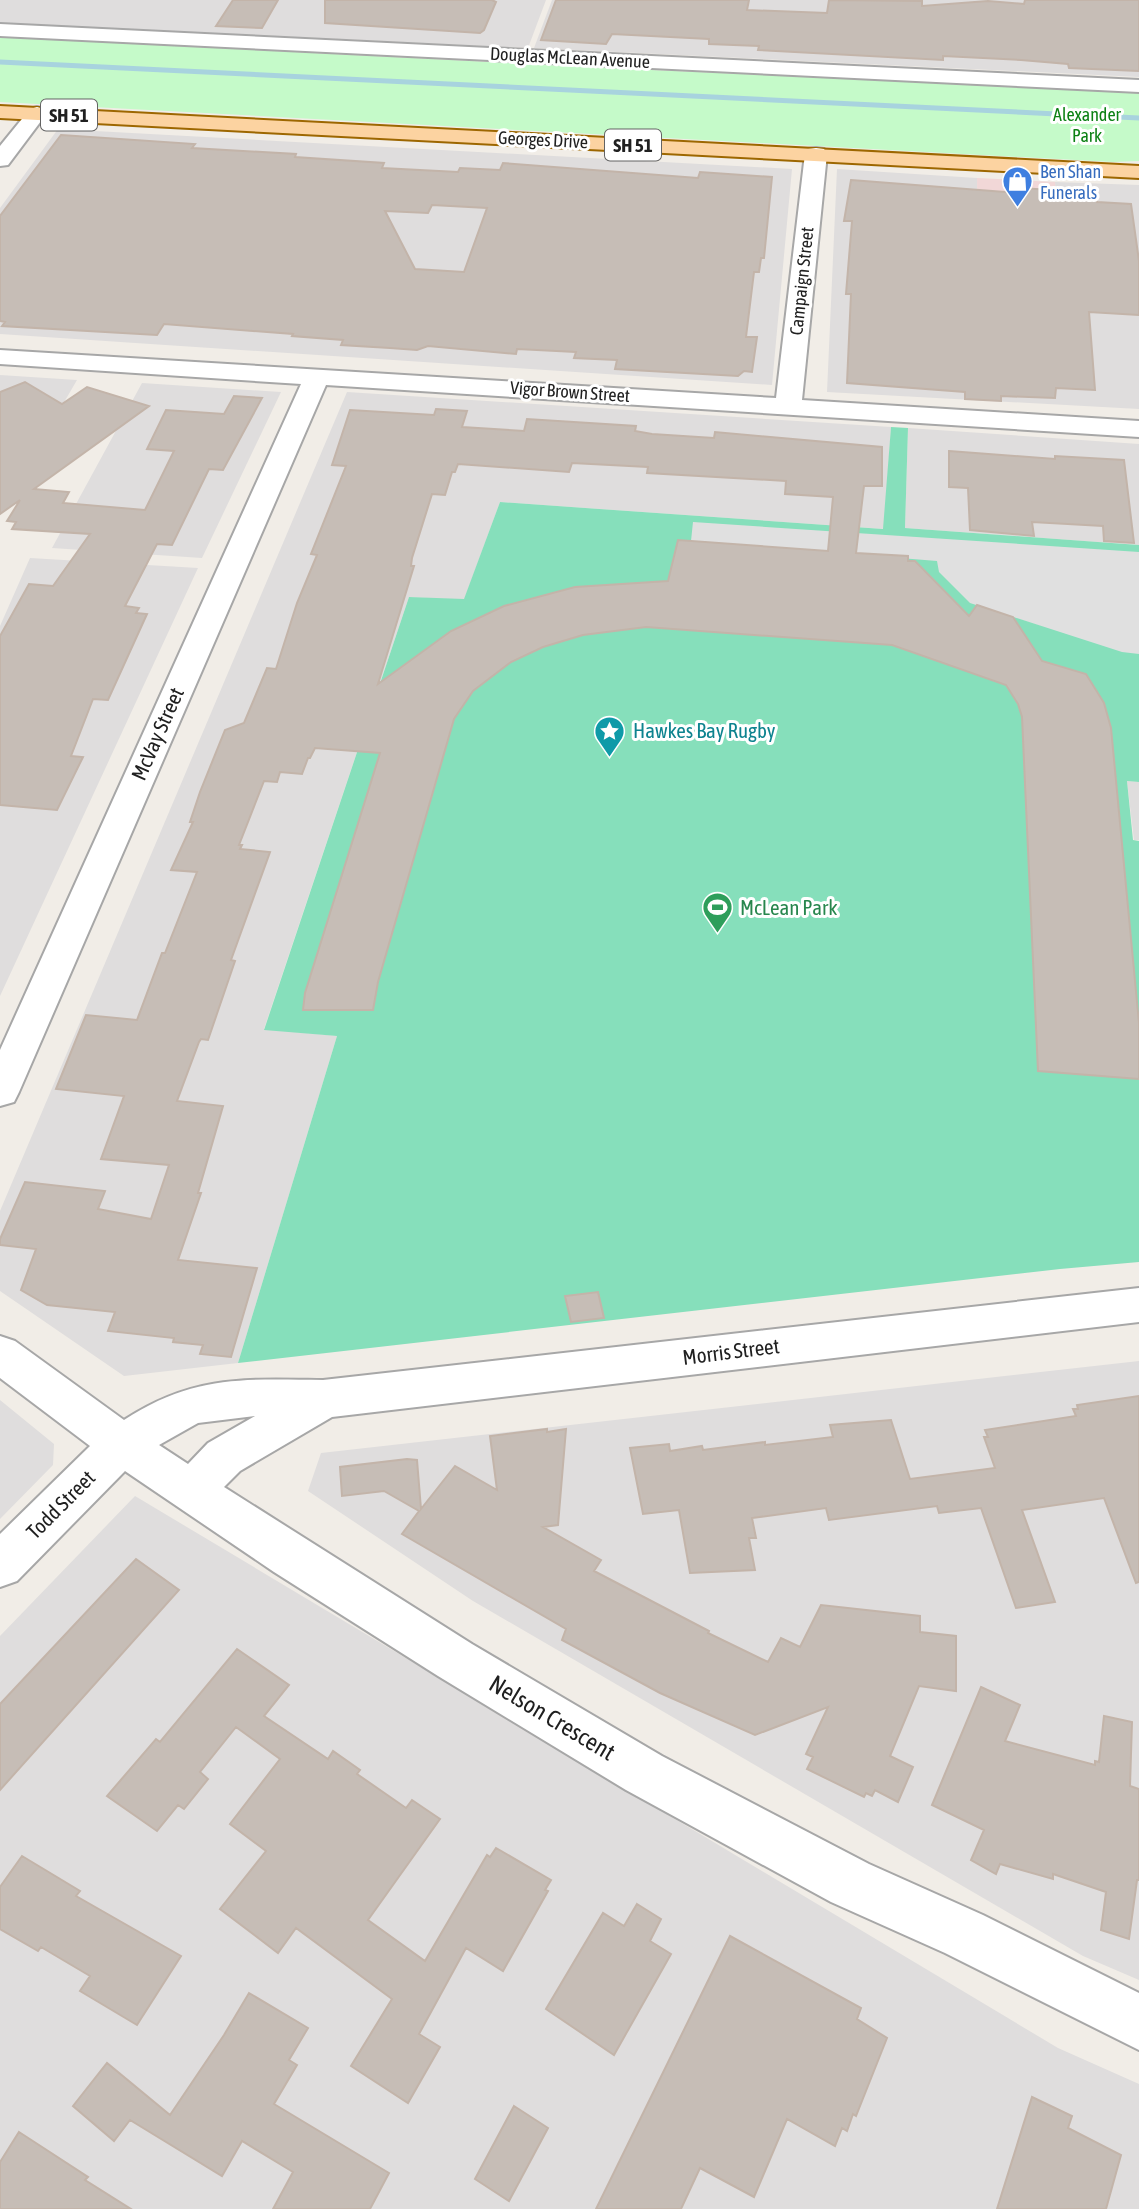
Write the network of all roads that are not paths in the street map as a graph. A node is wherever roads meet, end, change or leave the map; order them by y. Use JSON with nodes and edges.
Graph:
{"nodes":[{"id":1,"x":0,"y":30,"type":"edge"},
{"id":2,"x":1139,"y":86,"type":"edge"},
{"id":3,"x":0,"y":111,"type":"edge"},
{"id":4,"x":37,"y":113,"type":"junction"},
{"id":5,"x":816,"y":154,"type":"junction"},
{"id":6,"x":0,"y":160,"type":"edge"},
{"id":7,"x":1136,"y":171,"type":"edge"},
{"id":8,"x":0,"y":357,"type":"edge"},
{"id":9,"x":317,"y":377,"type":"junction"},
{"id":10,"x":788,"y":407,"type":"junction"},
{"id":11,"x":1139,"y":429,"type":"edge"},
{"id":12,"x":0,"y":1092,"type":"edge"},
{"id":13,"x":1139,"y":1305,"type":"edge"},
{"id":14,"x":0,"y":1354,"type":"edge"},
{"id":15,"x":323,"y":1399,"type":"junction"},
{"id":16,"x":123,"y":1445,"type":"junction"},
{"id":17,"x":192,"y":1489,"type":"junction"},
{"id":18,"x":0,"y":1566,"type":"edge"},
{"id":19,"x":1139,"y":2022,"type":"edge"}],
"edges":[{"from":1,"to":2,"type":"street","name":"Douglas McLean Avenue"},
{"from":3,"to":4,"type":"main road","name":"Georges Drive","number":"SH 51"},
{"from":4,"to":5,"type":"main road","name":"Georges Drive","number":"SH 51"},
{"from":4,"to":6,"type":"street"},
{"from":5,"to":7,"type":"main road","name":"Georges Drive","number":"SH 51"},
{"from":5,"to":10,"type":"street","name":"Campaign Street"},
{"from":8,"to":9,"type":"street","name":"Vigor Brown Street"},
{"from":9,"to":10,"type":"street","name":"Vigor Brown Street"},
{"from":9,"to":12,"type":"street","name":"McVay Street"},
{"from":10,"to":11,"type":"street","name":"Vigor Brown Street"},
{"from":13,"to":15,"type":"street","name":"Morris Street"},
{"from":14,"to":16,"type":"street","name":"Nelson Crescent"},
{"from":15,"to":16,"type":"street","name":"Morris Street"},
{"from":15,"to":17,"type":"street","name":"Morris Street"},
{"from":16,"to":17,"type":"street","name":"Nelson Crescent"},
{"from":16,"to":18,"type":"street","name":"Todd Street"},
{"from":17,"to":19,"type":"street","name":"Nelson Crescent"}]}
